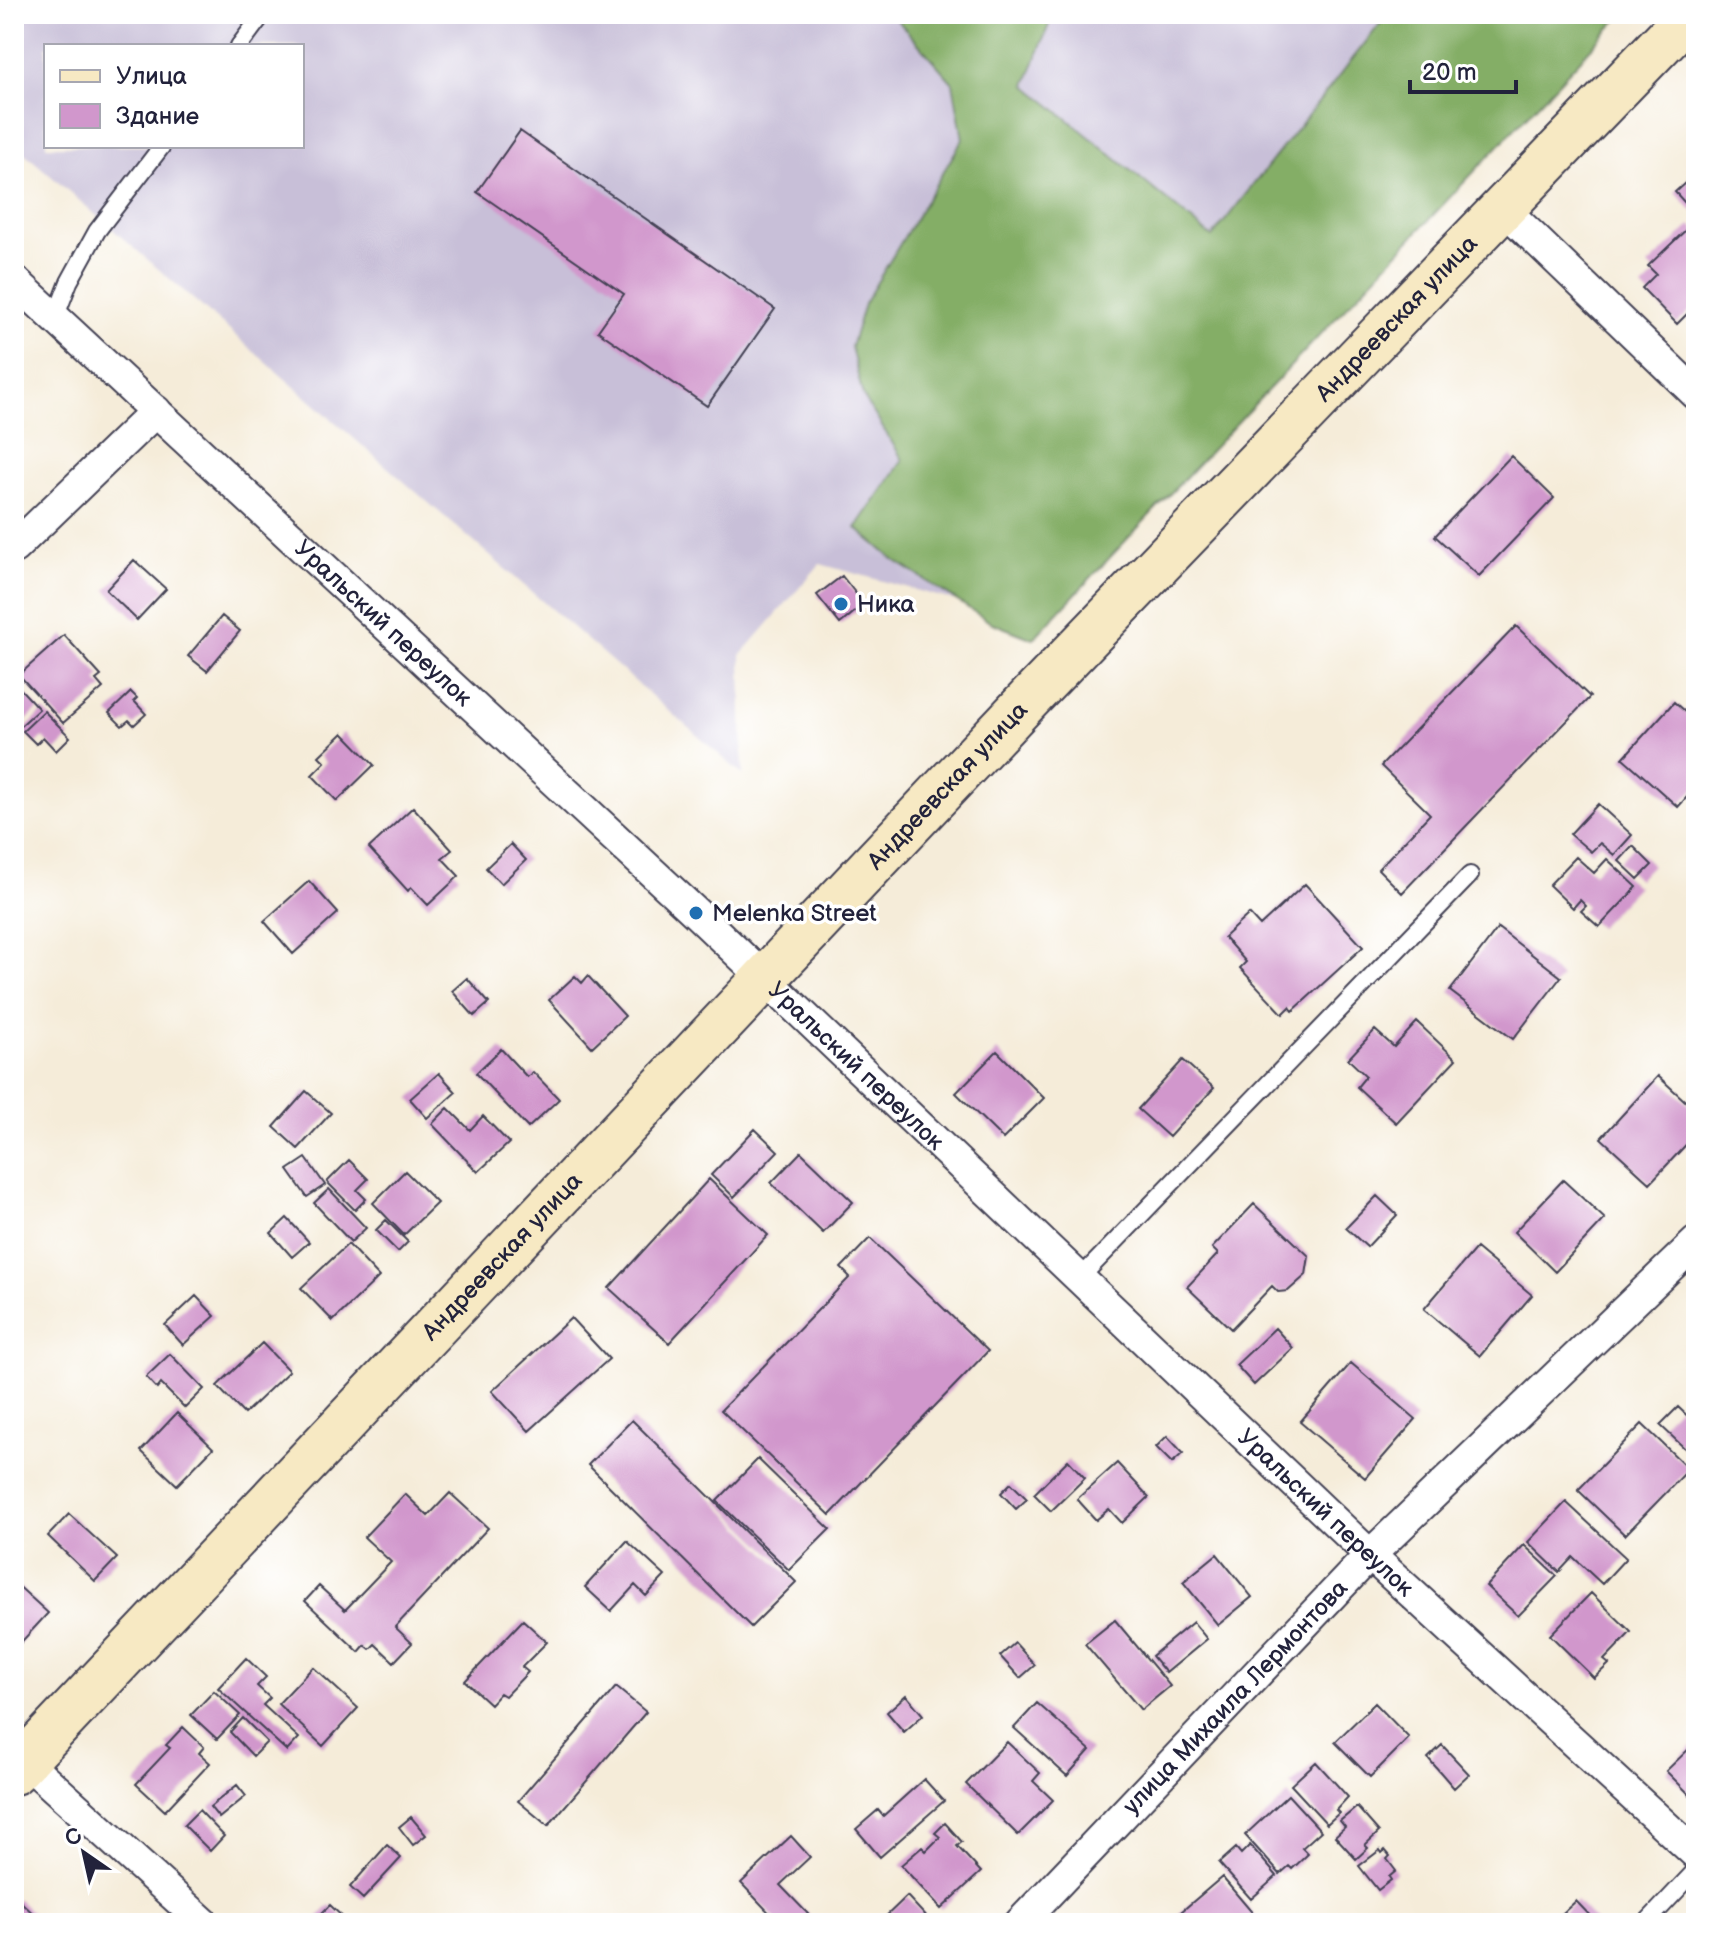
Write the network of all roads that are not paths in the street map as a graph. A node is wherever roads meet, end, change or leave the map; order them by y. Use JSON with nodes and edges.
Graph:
{"nodes":[{"id":1,"x":263,"y":14,"type":"edge"},
{"id":2,"x":1690,"y":14,"type":"edge"},
{"id":3,"x":240,"y":44,"type":"edge"},
{"id":4,"x":160,"y":148,"type":"edge"},
{"id":5,"x":1503,"y":208,"type":"junction"},
{"id":6,"x":14,"y":280,"type":"edge"},
{"id":7,"x":55,"y":318,"type":"junction"},
{"id":8,"x":1696,"y":394,"type":"edge"},
{"id":9,"x":156,"y":411,"type":"junction"},
{"id":10,"x":14,"y":548,"type":"edge"},
{"id":11,"x":1470,"y":875,"type":"dead end"},
{"id":12,"x":764,"y":980,"type":"junction"},
{"id":13,"x":1696,"y":1242,"type":"edge"},
{"id":14,"x":1080,"y":1278,"type":"junction"},
{"id":15,"x":1370,"y":1555,"type":"junction"},
{"id":16,"x":20,"y":1766,"type":"edge"},
{"id":17,"x":1696,"y":1854,"type":"edge"},
{"id":18,"x":1696,"y":1870,"type":"edge"},
{"id":19,"x":204,"y":1923,"type":"edge"},
{"id":20,"x":1020,"y":1923,"type":"edge"},
{"id":21,"x":1646,"y":1923,"type":"edge"}],
"edges":[{"from":1,"to":3,"type":"lane"},
{"from":2,"to":5,"type":"street","name":"Андреевская улица"},
{"from":4,"to":7,"type":"lane"},
{"from":5,"to":8,"type":"street"},
{"from":5,"to":12,"type":"street","name":"Андреевская улица"},
{"from":6,"to":7,"type":"street","name":"Уральский переулок"},
{"from":7,"to":9,"type":"street","name":"Уральский переулок"},
{"from":9,"to":10,"type":"street"},
{"from":9,"to":12,"type":"street","name":"Уральский переулок"},
{"from":11,"to":14,"type":"lane"},
{"from":12,"to":14,"type":"street","name":"Уральский переулок"},
{"from":12,"to":16,"type":"street","name":"Андреевская улица"},
{"from":13,"to":15,"type":"street","name":"улица Михаила Лермонтова"},
{"from":14,"to":15,"type":"street","name":"Уральский переулок"},
{"from":15,"to":17,"type":"street","name":"Уральский переулок"},
{"from":15,"to":20,"type":"street","name":"улица Михаила Лермонтова"},
{"from":16,"to":19,"type":"street"},
{"from":18,"to":21,"type":"lane"}]}
